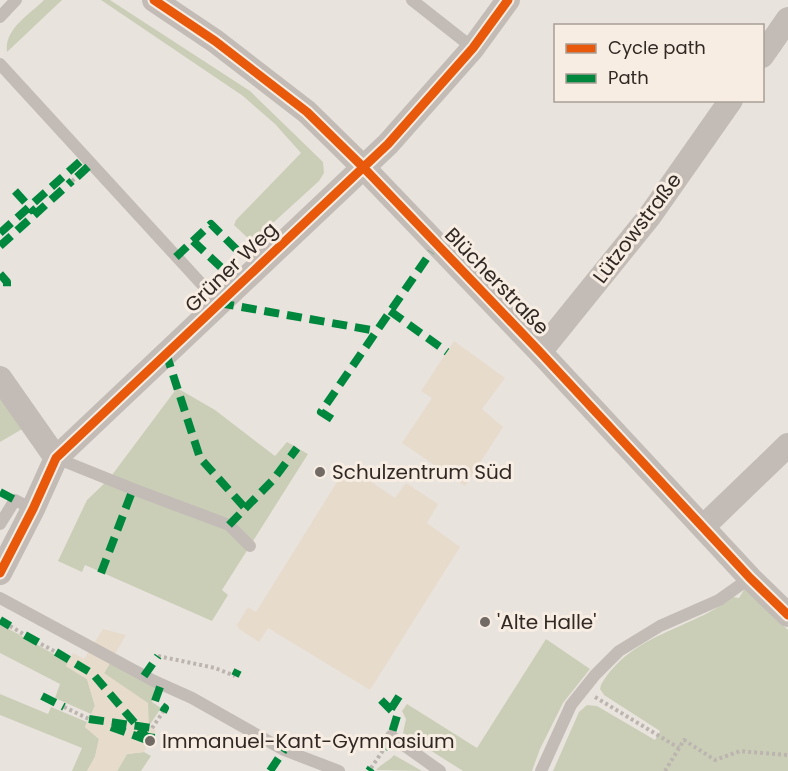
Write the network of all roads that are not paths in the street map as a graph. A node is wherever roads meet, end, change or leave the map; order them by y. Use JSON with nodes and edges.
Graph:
{"nodes":[{"id":1,"x":16,"y":0,"type":"edge"},
{"id":2,"x":154,"y":0,"type":"edge"},
{"id":3,"x":412,"y":0,"type":"edge"},
{"id":4,"x":508,"y":0,"type":"edge"},
{"id":5,"x":0,"y":17,"type":"edge"},
{"id":6,"x":788,"y":20,"type":"edge"},
{"id":7,"x":473,"y":48,"type":"junction"},
{"id":8,"x":764,"y":53,"type":"edge"},
{"id":9,"x":0,"y":64,"type":"edge"},
{"id":10,"x":730,"y":102,"type":"edge"},
{"id":11,"x":363,"y":167,"type":"junction"},
{"id":12,"x":219,"y":303,"type":"junction"},
{"id":13,"x":540,"y":352,"type":"junction"},
{"id":14,"x":0,"y":378,"type":"edge"},
{"id":15,"x":788,"y":446,"type":"edge"},
{"id":16,"x":56,"y":458,"type":"junction"},
{"id":17,"x":33,"y":509,"type":"junction"},
{"id":18,"x":0,"y":524,"type":"edge"},
{"id":19,"x":703,"y":527,"type":"junction"},
{"id":20,"x":250,"y":546,"type":"dead end"},
{"id":21,"x":0,"y":573,"type":"edge"},
{"id":22,"x":750,"y":578,"type":"junction"},
{"id":23,"x":0,"y":598,"type":"edge"},
{"id":24,"x":788,"y":615,"type":"edge"},
{"id":25,"x":391,"y":736,"type":"dead end"},
{"id":26,"x":339,"y":771,"type":"edge"},
{"id":27,"x":440,"y":771,"type":"edge"},
{"id":28,"x":541,"y":771,"type":"edge"}],
"edges":[{"from":1,"to":5,"type":"lane"},
{"from":2,"to":11,"type":"street","name":"Blücherstraße"},
{"from":3,"to":7,"type":"lane"},
{"from":4,"to":7,"type":"street","name":"Grüner Weg"},
{"from":6,"to":8,"type":"street"},
{"from":7,"to":11,"type":"street","name":"Grüner Weg"},
{"from":9,"to":12,"type":"lane"},
{"from":10,"to":13,"type":"street","name":"Lützowstraße"},
{"from":11,"to":12,"type":"street","name":"Grüner Weg"},
{"from":11,"to":13,"type":"street","name":"Blücherstraße"},
{"from":12,"to":16,"type":"street","name":"Grüner Weg"},
{"from":13,"to":19,"type":"street","name":"Blücherstraße"},
{"from":14,"to":16,"type":"street"},
{"from":15,"to":19,"type":"street"},
{"from":16,"to":17,"type":"street","name":"Grüner Weg"},
{"from":16,"to":20,"type":"lane"},
{"from":17,"to":18,"type":"lane"},
{"from":17,"to":21,"type":"street","name":"Grüner Weg"},
{"from":19,"to":22,"type":"street","name":"Blücherstraße"},
{"from":22,"to":24,"type":"street","name":"Blücherstraße"},
{"from":22,"to":28,"type":"lane"},
{"from":23,"to":26,"type":"lane"},
{"from":25,"to":27,"type":"lane"}]}
